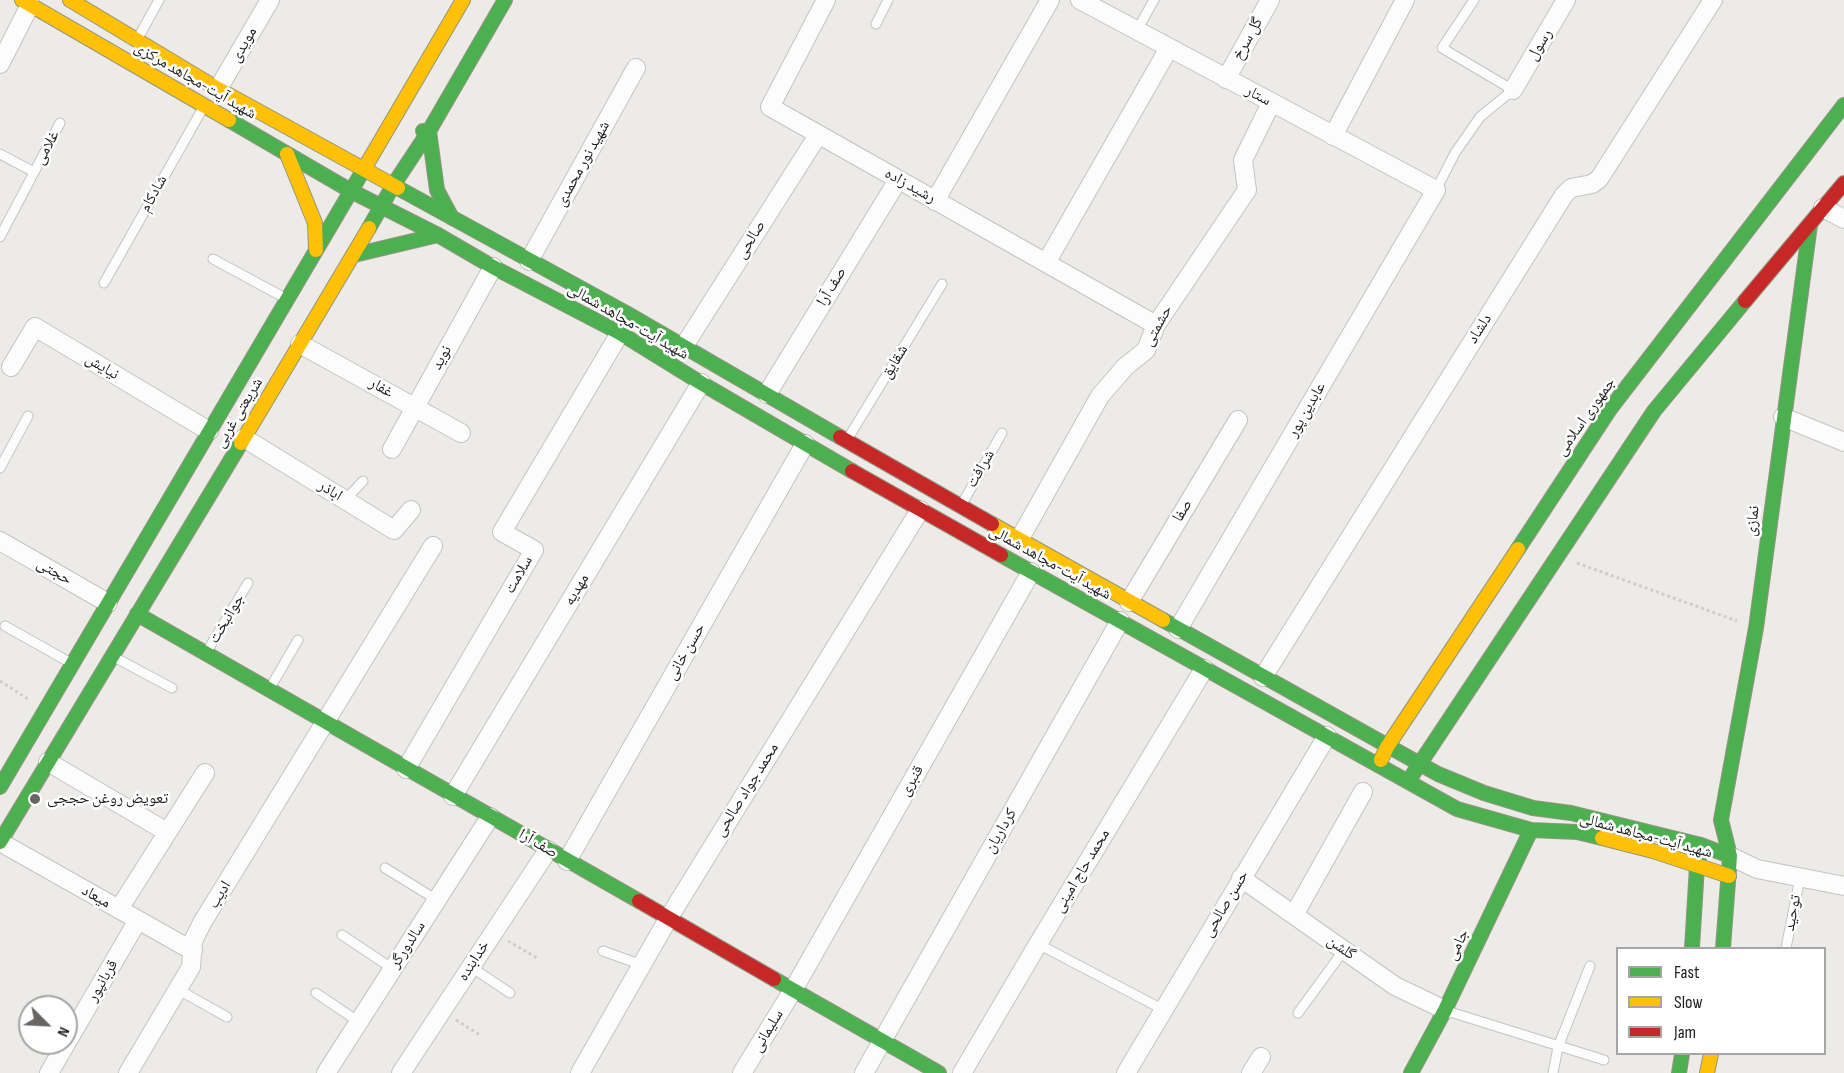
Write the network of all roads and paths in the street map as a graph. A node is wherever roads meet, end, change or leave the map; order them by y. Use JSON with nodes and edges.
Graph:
{"nodes":[{"id":1,"x":70,"y":0,"type":"edge"},
{"id":2,"x":159,"y":0,"type":"edge"},
{"id":3,"x":270,"y":0,"type":"edge"},
{"id":4,"x":463,"y":0,"type":"edge"},
{"id":5,"x":506,"y":0,"type":"edge"},
{"id":6,"x":826,"y":0,"type":"edge"},
{"id":7,"x":888,"y":0,"type":"edge"},
{"id":8,"x":1050,"y":0,"type":"edge"},
{"id":9,"x":1080,"y":0,"type":"edge"},
{"id":10,"x":1154,"y":0,"type":"edge"},
{"id":11,"x":1270,"y":0,"type":"edge"},
{"id":12,"x":1405,"y":0,"type":"edge"},
{"id":13,"x":1474,"y":0,"type":"edge"},
{"id":14,"x":1566,"y":0,"type":"edge"},
{"id":15,"x":1713,"y":0,"type":"edge"},
{"id":16,"x":26,"y":2,"type":"edge"},
{"id":17,"x":1106,"y":6,"type":"edge"},
{"id":18,"x":876,"y":24,"type":"dead end"},
{"id":19,"x":1137,"y":30,"type":"junction"},
{"id":20,"x":137,"y":40,"type":"junction"},
{"id":21,"x":1169,"y":48,"type":"junction"},
{"id":22,"x":0,"y":64,"type":"edge"},
{"id":23,"x":636,"y":68,"type":"dead end"},
{"id":24,"x":1226,"y":79,"type":"junction"},
{"id":25,"x":218,"y":89,"type":"junction"},
{"id":26,"x":1513,"y":90,"type":"junction"},
{"id":27,"x":1271,"y":103,"type":"junction"},
{"id":28,"x":204,"y":105,"type":"junction"},
{"id":29,"x":1844,"y":105,"type":"edge"},
{"id":30,"x":404,"y":122,"type":"junction"},
{"id":31,"x":60,"y":123,"type":"dead end"},
{"id":32,"x":429,"y":131,"type":"junction"},
{"id":33,"x":818,"y":135,"type":"junction"},
{"id":34,"x":1333,"y":136,"type":"junction"},
{"id":35,"x":0,"y":154,"type":"edge"},
{"id":36,"x":287,"y":154,"type":"junction"},
{"id":37,"x":364,"y":169,"type":"junction"},
{"id":38,"x":34,"y":172,"type":"junction"},
{"id":39,"x":898,"y":180,"type":"junction"},
{"id":40,"x":1844,"y":183,"type":"edge"},
{"id":41,"x":394,"y":184,"type":"junction"},
{"id":42,"x":1436,"y":190,"type":"junction"},
{"id":43,"x":351,"y":191,"type":"junction"},
{"id":44,"x":935,"y":201,"type":"junction"},
{"id":45,"x":382,"y":207,"type":"junction"},
{"id":46,"x":1823,"y":208,"type":"junction"},
{"id":47,"x":452,"y":218,"type":"junction"},
{"id":48,"x":1844,"y":219,"type":"edge"},
{"id":49,"x":1810,"y":224,"type":"junction"},
{"id":50,"x":475,"y":231,"type":"junction"},
{"id":51,"x":438,"y":235,"type":"junction"},
{"id":52,"x":0,"y":237,"type":"edge"},
{"id":53,"x":316,"y":250,"type":"junction"},
{"id":54,"x":466,"y":251,"type":"junction"},
{"id":55,"x":354,"y":255,"type":"junction"},
{"id":56,"x":213,"y":259,"type":"dead end"},
{"id":57,"x":529,"y":261,"type":"junction"},
{"id":58,"x":1046,"y":263,"type":"junction"},
{"id":59,"x":493,"y":267,"type":"junction"},
{"id":60,"x":104,"y":283,"type":"dead end"},
{"id":61,"x":942,"y":284,"type":"dead end"},
{"id":62,"x":287,"y":300,"type":"junction"},
{"id":63,"x":1156,"y":325,"type":"junction"},
{"id":64,"x":620,"y":333,"type":"junction"},
{"id":65,"x":300,"y":344,"type":"junction"},
{"id":66,"x":684,"y":346,"type":"junction"},
{"id":67,"x":11,"y":367,"type":"dead end"},
{"id":68,"x":701,"y":383,"type":"junction"},
{"id":69,"x":767,"y":394,"type":"junction"},
{"id":70,"x":415,"y":407,"type":"junction"},
{"id":71,"x":28,"y":416,"type":"dead end"},
{"id":72,"x":1783,"y":417,"type":"junction"},
{"id":73,"x":1238,"y":420,"type":"dead end"},
{"id":74,"x":209,"y":431,"type":"junction"},
{"id":75,"x":461,"y":433,"type":"dead end"},
{"id":76,"x":1002,"y":433,"type":"dead end"},
{"id":77,"x":243,"y":438,"type":"junction"},
{"id":78,"x":1590,"y":438,"type":"junction"},
{"id":79,"x":847,"y":440,"type":"junction"},
{"id":80,"x":1844,"y":442,"type":"edge"},
{"id":81,"x":805,"y":444,"type":"junction"},
{"id":82,"x":393,"y":449,"type":"dead end"},
{"id":83,"x":1614,"y":453,"type":"junction"},
{"id":84,"x":0,"y":468,"type":"edge"},
{"id":85,"x":363,"y":482,"type":"dead end"},
{"id":86,"x":345,"y":500,"type":"junction"},
{"id":87,"x":960,"y":506,"type":"junction"},
{"id":88,"x":411,"y":510,"type":"dead end"},
{"id":89,"x":920,"y":510,"type":"junction"},
{"id":90,"x":1019,"y":540,"type":"junction"},
{"id":91,"x":0,"y":542,"type":"edge"},
{"id":92,"x":433,"y":546,"type":"dead end"},
{"id":93,"x":1557,"y":555,"type":"junction"},
{"id":94,"x":1031,"y":572,"type":"junction"},
{"id":95,"x":248,"y":583,"type":"dead end"},
{"id":96,"x":1129,"y":602,"type":"junction"},
{"id":97,"x":108,"y":603,"type":"junction"},
{"id":98,"x":137,"y":614,"type":"junction"},
{"id":99,"x":1120,"y":621,"type":"junction"},
{"id":100,"x":5,"y":626,"type":"dead end"},
{"id":101,"x":1756,"y":628,"type":"junction"},
{"id":102,"x":1178,"y":629,"type":"junction"},
{"id":103,"x":298,"y":640,"type":"dead end"},
{"id":104,"x":205,"y":655,"type":"junction"},
{"id":105,"x":112,"y":656,"type":"junction"},
{"id":106,"x":72,"y":663,"type":"junction"},
{"id":107,"x":1204,"y":669,"type":"junction"},
{"id":108,"x":1263,"y":677,"type":"junction"},
{"id":109,"x":0,"y":681,"type":"edge"},
{"id":110,"x":172,"y":688,"type":"dead end"},
{"id":111,"x":269,"y":690,"type":"junction"},
{"id":112,"x":44,"y":710,"type":"junction"},
{"id":113,"x":326,"y":723,"type":"junction"},
{"id":114,"x":1327,"y":736,"type":"junction"},
{"id":115,"x":1387,"y":747,"type":"junction"},
{"id":116,"x":48,"y":762,"type":"junction"},
{"id":117,"x":1418,"y":764,"type":"junction"},
{"id":118,"x":1378,"y":765,"type":"junction"},
{"id":119,"x":4,"y":769,"type":"edge"},
{"id":120,"x":406,"y":769,"type":"junction"},
{"id":121,"x":205,"y":773,"type":"dead end"},
{"id":122,"x":1408,"y":782,"type":"junction"},
{"id":123,"x":0,"y":787,"type":"edge"},
{"id":124,"x":1363,"y":792,"type":"dead end"},
{"id":125,"x":453,"y":796,"type":"junction"},
{"id":126,"x":490,"y":817,"type":"junction"},
{"id":127,"x":1722,"y":820,"type":"junction"},
{"id":128,"x":1531,"y":830,"type":"junction"},
{"id":129,"x":167,"y":832,"type":"junction"},
{"id":130,"x":0,"y":842,"type":"edge"},
{"id":131,"x":1701,"y":845,"type":"junction"},
{"id":132,"x":548,"y":850,"type":"junction"},
{"id":133,"x":1730,"y":856,"type":"junction"},
{"id":134,"x":567,"y":861,"type":"junction"},
{"id":135,"x":1697,"y":866,"type":"junction"},
{"id":136,"x":385,"y":868,"type":"dead end"},
{"id":137,"x":1757,"y":869,"type":"junction"},
{"id":138,"x":1729,"y":876,"type":"junction"},
{"id":139,"x":1241,"y":878,"type":"junction"},
{"id":140,"x":1800,"y":878,"type":"junction"},
{"id":141,"x":1844,"y":886,"type":"edge"},
{"id":142,"x":437,"y":900,"type":"junction"},
{"id":143,"x":118,"y":909,"type":"junction"},
{"id":144,"x":1294,"y":915,"type":"junction"},
{"id":145,"x":668,"y":919,"type":"junction"},
{"id":146,"x":138,"y":920,"type":"junction"},
{"id":147,"x":493,"y":932,"type":"junction"},
{"id":148,"x":342,"y":936,"type":"dead end"},
{"id":149,"x":1038,"y":944,"type":"junction"},
{"id":150,"x":1692,"y":947,"type":"edge"},
{"id":151,"x":1723,"y":947,"type":"edge"},
{"id":152,"x":1786,"y":947,"type":"edge"},
{"id":153,"x":1344,"y":950,"type":"junction"},
{"id":154,"x":193,"y":951,"type":"junction"},
{"id":155,"x":603,"y":951,"type":"dead end"},
{"id":156,"x":537,"y":958,"type":"dead end"},
{"id":157,"x":642,"y":965,"type":"junction"},
{"id":158,"x":1590,"y":966,"type":"dead end"},
{"id":159,"x":471,"y":967,"type":"junction"},
{"id":160,"x":393,"y":969,"type":"junction"},
{"id":161,"x":177,"y":989,"type":"junction"},
{"id":162,"x":793,"y":990,"type":"junction"},
{"id":163,"x":316,"y":993,"type":"dead end"},
{"id":164,"x":510,"y":993,"type":"dead end"},
{"id":165,"x":1164,"y":1010,"type":"junction"},
{"id":166,"x":1445,"y":1010,"type":"junction"},
{"id":167,"x":442,"y":1011,"type":"junction"},
{"id":168,"x":1298,"y":1013,"type":"dead end"},
{"id":169,"x":227,"y":1017,"type":"dead end"},
{"id":170,"x":359,"y":1022,"type":"junction"},
{"id":171,"x":480,"y":1035,"type":"dead end"},
{"id":172,"x":882,"y":1041,"type":"junction"},
{"id":173,"x":1558,"y":1047,"type":"junction"},
{"id":174,"x":1682,"y":1055,"type":"edge"},
{"id":175,"x":1711,"y":1055,"type":"edge"},
{"id":176,"x":1261,"y":1057,"type":"dead end"},
{"id":177,"x":1605,"y":1060,"type":"dead end"},
{"id":178,"x":134,"y":1071,"type":"edge"},
{"id":179,"x":49,"y":1073,"type":"edge"},
{"id":180,"x":326,"y":1073,"type":"edge"},
{"id":181,"x":401,"y":1073,"type":"edge"},
{"id":182,"x":580,"y":1073,"type":"edge"},
{"id":183,"x":742,"y":1073,"type":"edge"},
{"id":184,"x":864,"y":1073,"type":"edge"},
{"id":185,"x":939,"y":1073,"type":"edge"},
{"id":186,"x":962,"y":1073,"type":"edge"},
{"id":187,"x":1126,"y":1073,"type":"edge"},
{"id":188,"x":1251,"y":1073,"type":"edge"},
{"id":189,"x":1411,"y":1073,"type":"edge"},
{"id":190,"x":1553,"y":1073,"type":"edge"},
{"id":191,"x":1679,"y":1073,"type":"edge"},
{"id":192,"x":1707,"y":1073,"type":"edge"}],
"edges":[{"from":1,"to":20,"type":"main road","name":"شهید آیت-مجاهد مرکزی"},
{"from":2,"to":20,"type":"lane"},
{"from":3,"to":25,"type":"street","name":"مویدی"},
{"from":4,"to":30,"type":"main road","name":"شریعتی غربی"},
{"from":5,"to":32,"type":"main road","name":"شریعتی غربی"},
{"from":6,"to":33,"type":"street","name":"رشید زاده"},
{"from":7,"to":18,"type":"lane"},
{"from":8,"to":44,"type":"street"},
{"from":9,"to":17,"type":"street","name":"ستار"},
{"from":10,"to":19,"type":"lane"},
{"from":11,"to":24,"type":"street","name":"گل سرخ"},
{"from":12,"to":34,"type":"street"},
{"from":13,"to":26,"type":"lane"},
{"from":14,"to":26,"type":"street","name":"رسول"},
{"from":15,"to":108,"type":"street","name":"دلشاد"},
{"from":16,"to":22,"type":"street"},
{"from":16,"to":28,"type":"main road","name":"شهید آیت-مجاهد مرکزی"},
{"from":17,"to":19,"type":"street","name":"ستار"},
{"from":19,"to":21,"type":"street","name":"ستار"},
{"from":20,"to":25,"type":"main road","name":"شهید آیت-مجاهد مرکزی"},
{"from":21,"to":24,"type":"street","name":"ستار"},
{"from":21,"to":58,"type":"street"},
{"from":23,"to":57,"type":"street","name":"شهید نور محمدی"},
{"from":24,"to":27,"type":"street","name":"ستار"},
{"from":25,"to":37,"type":"main road","name":"شهید آیت-مجاهد مرکزی"},
{"from":26,"to":42,"type":"lane"},
{"from":27,"to":34,"type":"street","name":"ستار"},
{"from":27,"to":63,"type":"street","name":"حشمتی"},
{"from":28,"to":36,"type":"main road","name":"شهید آیت-مجاهد مرکزی"},
{"from":28,"to":60,"type":"lane","name":"شادکام"},
{"from":29,"to":78,"type":"main road","name":"جمهوری اسلامی"},
{"from":30,"to":32,"type":"main road"},
{"from":30,"to":37,"type":"main road","name":"شریعتی غربی"},
{"from":31,"to":38,"type":"lane","name":"غلامی"},
{"from":32,"to":41,"type":"main road","name":"شریعتی غربی"},
{"from":32,"to":47,"type":"main road"},
{"from":33,"to":39,"type":"street","name":"رشید زاده"},
{"from":33,"to":66,"type":"street","name":"صالحی"},
{"from":34,"to":42,"type":"street","name":"ستار"},
{"from":35,"to":38,"type":"lane","name":"غلامی"},
{"from":36,"to":43,"type":"main road","name":"شهید آیت-مجاهد مرکزی"},
{"from":36,"to":53,"type":"main road"},
{"from":37,"to":41,"type":"main road","name":"شهید آیت-مجاهد مرکزی"},
{"from":37,"to":43,"type":"main road","name":"شریعتی غربی"},
{"from":38,"to":52,"type":"lane","name":"غلامی"},
{"from":39,"to":44,"type":"street","name":"رشید زاده"},
{"from":39,"to":69,"type":"street","name":"صف آرا"},
{"from":40,"to":46,"type":"main road"},
{"from":41,"to":45,"type":"main road","name":"شریعتی غربی"},
{"from":41,"to":47,"type":"main road","name":"شهید آیت-مجاهد شمالی"},
{"from":42,"to":102,"type":"street","name":"عابدین پور"},
{"from":43,"to":45,"type":"main road","name":"شهید آیت-مجاهد مرکزی"},
{"from":43,"to":53,"type":"main road","name":"شریعتی غربی"},
{"from":44,"to":58,"type":"street","name":"رشید زاده"},
{"from":45,"to":51,"type":"main road","name":"شهید آیت-مجاهد شمالی"},
{"from":45,"to":55,"type":"main road","name":"شریعتی غربی"},
{"from":46,"to":48,"type":"street"},
{"from":46,"to":49,"type":"main road"},
{"from":47,"to":50,"type":"main road","name":"شهید آیت-مجاهد شمالی"},
{"from":49,"to":72,"type":"main road","name":"نمازی"},
{"from":49,"to":83,"type":"main road"},
{"from":50,"to":54,"type":"main road"},
{"from":50,"to":57,"type":"main road","name":"شهید آیت-مجاهد شمالی"},
{"from":51,"to":54,"type":"main road","name":"شهید آیت-مجاهد شمالی"},
{"from":51,"to":55,"type":"main road"},
{"from":53,"to":62,"type":"main road","name":"شریعتی غربی"},
{"from":54,"to":59,"type":"main road","name":"شهید آیت-مجاهد شمالی"},
{"from":55,"to":65,"type":"main road","name":"شریعتی غربی"},
{"from":56,"to":62,"type":"lane"},
{"from":57,"to":66,"type":"main road","name":"شهید آیت-مجاهد شمالی"},
{"from":58,"to":63,"type":"street","name":"رشید زاده"},
{"from":59,"to":64,"type":"main road","name":"شهید آیت-مجاهد شمالی"},
{"from":59,"to":70,"type":"street","name":"نوید"},
{"from":61,"to":79,"type":"lane","name":"شقایق"},
{"from":62,"to":74,"type":"main road","name":"شریعتی غربی"},
{"from":63,"to":90,"type":"street","name":"حشمتی"},
{"from":64,"to":68,"type":"main road","name":"شهید آیت-مجاهد شمالی"},
{"from":64,"to":120,"type":"street","name":"سلامت"},
{"from":65,"to":70,"type":"street","name":"غفار"},
{"from":65,"to":77,"type":"main road","name":"شریعتی غربی"},
{"from":66,"to":69,"type":"main road","name":"شهید آیت-مجاهد شمالی"},
{"from":67,"to":74,"type":"street","name":"نیایش"},
{"from":68,"to":81,"type":"main road","name":"شهید آیت-مجاهد شمالی"},
{"from":68,"to":125,"type":"street","name":"مهدیه"},
{"from":69,"to":79,"type":"main road","name":"شهید آیت-مجاهد شمالی"},
{"from":70,"to":75,"type":"street","name":"غفار"},
{"from":70,"to":82,"type":"street","name":"نوید"},
{"from":71,"to":84,"type":"lane"},
{"from":72,"to":80,"type":"street"},
{"from":72,"to":101,"type":"main road","name":"نمازی"},
{"from":73,"to":96,"type":"street","name":"صفا"},
{"from":74,"to":97,"type":"main road","name":"شریعتی غربی"},
{"from":76,"to":87,"type":"lane","name":"شرافت"},
{"from":77,"to":86,"type":"street","name":"اباذر"},
{"from":77,"to":98,"type":"main road","name":"شریعتی غربی"},
{"from":78,"to":83,"type":"main road"},
{"from":78,"to":115,"type":"main road","name":"جمهوری اسلامی"},
{"from":79,"to":87,"type":"main road","name":"شهید آیت-مجاهد شمالی"},
{"from":81,"to":89,"type":"main road","name":"شهید آیت-مجاهد شمالی"},
{"from":81,"to":134,"type":"street","name":"حسن خانی"},
{"from":83,"to":93,"type":"main road"},
{"from":85,"to":86,"type":"lane"},
{"from":86,"to":88,"type":"street","name":"اباذر"},
{"from":87,"to":90,"type":"main road","name":"شهید آیت-مجاهد شمالی"},
{"from":89,"to":94,"type":"main road","name":"شهید آیت-مجاهد شمالی"},
{"from":89,"to":145,"type":"street","name":"محمد جواد صالحی"},
{"from":90,"to":96,"type":"main road","name":"شهید آیت-مجاهد شمالی"},
{"from":91,"to":97,"type":"street","name":"حجتی"},
{"from":92,"to":113,"type":"street","name":"ادیب"},
{"from":93,"to":101,"type":"path"},
{"from":93,"to":117,"type":"main road"},
{"from":94,"to":99,"type":"main road","name":"شهید آیت-مجاهد شمالی"},
{"from":94,"to":162,"type":"street","name":"قنبری"},
{"from":95,"to":104,"type":"lane","name":"جوانبخت"},
{"from":96,"to":102,"type":"main road","name":"شهید آیت-مجاهد شمالی"},
{"from":97,"to":106,"type":"main road","name":"شریعتی غربی"},
{"from":98,"to":104,"type":"main road","name":"صف آرا"},
{"from":98,"to":105,"type":"main road","name":"شریعتی غربی"},
{"from":99,"to":107,"type":"main road","name":"شهید آیت-مجاهد شمالی"},
{"from":99,"to":172,"type":"street","name":"کرداریان"},
{"from":100,"to":106,"type":"lane"},
{"from":101,"to":127,"type":"main road","name":"نمازی"},
{"from":102,"to":108,"type":"main road","name":"شهید آیت-مجاهد شمالی"},
{"from":103,"to":111,"type":"lane"},
{"from":104,"to":111,"type":"main road","name":"صف آرا"},
{"from":105,"to":110,"type":"lane"},
{"from":105,"to":116,"type":"main road","name":"شریعتی غربی"},
{"from":106,"to":112,"type":"main road","name":"شریعتی غربی"},
{"from":107,"to":114,"type":"main road","name":"شهید آیت-مجاهد شمالی"},
{"from":107,"to":149,"type":"street","name":"محمد حاج امینی"},
{"from":108,"to":115,"type":"main road","name":"شهید آیت-مجاهد شمالی"},
{"from":109,"to":112,"type":"path"},
{"from":111,"to":113,"type":"main road","name":"صف آرا"},
{"from":112,"to":119,"type":"main road","name":"شریعتی غربی"},
{"from":113,"to":120,"type":"main road","name":"صف آرا"},
{"from":113,"to":154,"type":"street","name":"ادیب"},
{"from":114,"to":118,"type":"main road","name":"شهید آیت-مجاهد شمالی"},
{"from":114,"to":139,"type":"street","name":"حسن صالحی"},
{"from":115,"to":117,"type":"main road","name":"شهید آیت-مجاهد شمالی"},
{"from":115,"to":118,"type":"main road","name":"جمهوری اسلامی"},
{"from":116,"to":129,"type":"street"},
{"from":116,"to":130,"type":"main road","name":"شریعتی غربی"},
{"from":117,"to":122,"type":"main road"},
{"from":117,"to":131,"type":"main road","name":"شهید آیت-مجاهد شمالی"},
{"from":118,"to":122,"type":"main road","name":"شهید آیت-مجاهد شمالی"},
{"from":119,"to":123,"type":"main road","name":"شریعتی غربی"},
{"from":120,"to":125,"type":"main road","name":"صف آرا"},
{"from":121,"to":129,"type":"street"},
{"from":122,"to":128,"type":"main road","name":"شهید آیت-مجاهد شمالی"},
{"from":124,"to":144,"type":"street"},
{"from":125,"to":126,"type":"main road","name":"صف آرا"},
{"from":126,"to":132,"type":"main road","name":"صف آرا"},
{"from":126,"to":142,"type":"street","name":"سالدورگر"},
{"from":127,"to":131,"type":"main road","name":"نمازی"},
{"from":127,"to":133,"type":"main road","name":"نمازی"},
{"from":128,"to":135,"type":"main road","name":"شهید آیت-مجاهد شمالی"},
{"from":128,"to":166,"type":"main road","name":"جامی"},
{"from":129,"to":143,"type":"street"},
{"from":130,"to":143,"type":"street","name":"میعاد"},
{"from":131,"to":133,"type":"main road","name":"شهید آیت-مجاهد شمالی"},
{"from":131,"to":135,"type":"main road","name":"نمازی"},
{"from":132,"to":134,"type":"main road","name":"صف آرا"},
{"from":132,"to":147,"type":"street","name":"خدابنده"},
{"from":133,"to":137,"type":"street"},
{"from":133,"to":138,"type":"main road","name":"نمازی"},
{"from":134,"to":145,"type":"main road","name":"صف آرا"},
{"from":135,"to":138,"type":"main road","name":"شهید آیت-مجاهد شمالی"},
{"from":135,"to":150,"type":"main road","name":"نمازی"},
{"from":136,"to":142,"type":"lane"},
{"from":137,"to":138,"type":"street"},
{"from":137,"to":140,"type":"street"},
{"from":138,"to":151,"type":"main road","name":"نمازی"},
{"from":139,"to":144,"type":"street","name":"گلشن"},
{"from":139,"to":165,"type":"street","name":"حسن صالحی"},
{"from":140,"to":141,"type":"street"},
{"from":140,"to":152,"type":"lane","name":"توحید"},
{"from":142,"to":160,"type":"street","name":"سالدورگر"},
{"from":143,"to":146,"type":"street","name":"میعاد"},
{"from":144,"to":153,"type":"street","name":"گلشن"},
{"from":145,"to":157,"type":"street","name":"محمد جواد صالحی"},
{"from":145,"to":162,"type":"main road","name":"صف آرا"},
{"from":146,"to":154,"type":"street","name":"میعاد"},
{"from":146,"to":179,"type":"street","name":"قربانپور"},
{"from":147,"to":156,"type":"path"},
{"from":147,"to":159,"type":"street","name":"خدابنده"},
{"from":148,"to":160,"type":"lane"},
{"from":149,"to":165,"type":"lane"},
{"from":149,"to":186,"type":"street","name":"محمد حاج امینی"},
{"from":153,"to":166,"type":"street","name":"گلشن"},
{"from":153,"to":168,"type":"lane"},
{"from":154,"to":161,"type":"street","name":"ادیب"},
{"from":155,"to":157,"type":"lane"},
{"from":157,"to":182,"type":"street","name":"محمد جواد صالحی"},
{"from":158,"to":173,"type":"lane"},
{"from":159,"to":164,"type":"lane"},
{"from":159,"to":167,"type":"street","name":"خدابنده"},
{"from":160,"to":170,"type":"street","name":"سالدورگر"},
{"from":161,"to":169,"type":"lane"},
{"from":161,"to":178,"type":"street","name":"ادیب"},
{"from":162,"to":172,"type":"main road","name":"صف آرا"},
{"from":162,"to":183,"type":"street","name":"سلیمانی"},
{"from":163,"to":170,"type":"lane"},
{"from":165,"to":187,"type":"street","name":"حسن صالحی"},
{"from":166,"to":173,"type":"lane"},
{"from":166,"to":189,"type":"main road","name":"جامی"},
{"from":167,"to":171,"type":"path"},
{"from":167,"to":181,"type":"street","name":"خدابنده"},
{"from":170,"to":180,"type":"street","name":"سالدورگر"},
{"from":172,"to":184,"type":"street","name":"کرداریان"},
{"from":172,"to":185,"type":"main road","name":"صف آرا"},
{"from":173,"to":177,"type":"lane"},
{"from":173,"to":190,"type":"lane"},
{"from":174,"to":191,"type":"main road"},
{"from":175,"to":192,"type":"main road"},
{"from":176,"to":188,"type":"street"}]}
